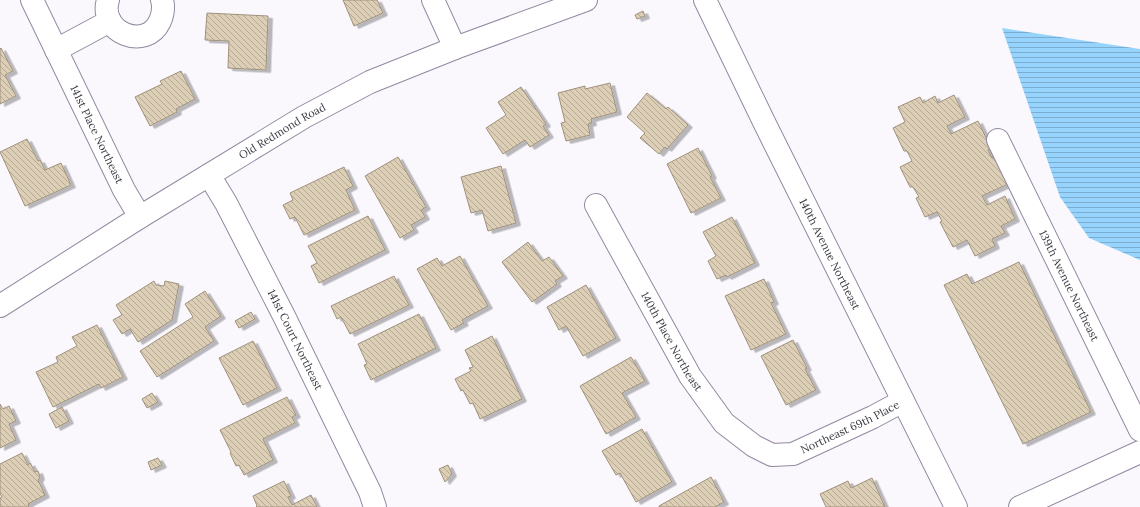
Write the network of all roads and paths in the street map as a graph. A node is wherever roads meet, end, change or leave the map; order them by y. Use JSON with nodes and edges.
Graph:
{"nodes":[{"id":1,"x":32,"y":0,"type":"edge"},
{"id":2,"x":108,"y":0,"type":"edge"},
{"id":3,"x":162,"y":0,"type":"edge"},
{"id":4,"x":434,"y":0,"type":"edge"},
{"id":5,"x":586,"y":0,"type":"edge"},
{"id":6,"x":705,"y":0,"type":"edge"},
{"id":7,"x":110,"y":21,"type":"junction"},
{"id":8,"x":455,"y":48,"type":"junction"},
{"id":9,"x":56,"y":50,"type":"junction"},
{"id":10,"x":998,"y":140,"type":"dead end"},
{"id":11,"x":209,"y":175,"type":"junction"},
{"id":12,"x":596,"y":205,"type":"dead end"},
{"id":13,"x":140,"y":217,"type":"junction"},
{"id":14,"x":0,"y":306,"type":"edge"},
{"id":15,"x":903,"y":401,"type":"junction"},
{"id":16,"x":1140,"y":430,"type":"edge"},
{"id":17,"x":1140,"y":452,"type":"edge"},
{"id":18,"x":772,"y":455,"type":"joint"},
{"id":19,"x":375,"y":507,"type":"edge"},
{"id":20,"x":956,"y":507,"type":"edge"},
{"id":21,"x":1020,"y":507,"type":"edge"}],
"edges":[{"from":1,"to":9,"type":"street","name":"141st Place Northeast"},
{"from":2,"to":7,"type":"street"},
{"from":3,"to":7,"type":"street"},
{"from":4,"to":8,"type":"street"},
{"from":5,"to":8,"type":"street","name":"Old Redmond Road"},
{"from":6,"to":15,"type":"street","name":"140th Avenue Northeast"},
{"from":7,"to":9,"type":"street"},
{"from":8,"to":11,"type":"street","name":"Old Redmond Road"},
{"from":9,"to":13,"type":"street","name":"141st Place Northeast"},
{"from":10,"to":16,"type":"street","name":"139th Avenue Northeast"},
{"from":11,"to":13,"type":"street","name":"Old Redmond Road"},
{"from":11,"to":19,"type":"street","name":"141st Court Northeast"},
{"from":12,"to":18,"type":"street","name":"140th Place Northeast"},
{"from":13,"to":14,"type":"street","name":"Old Redmond Road"},
{"from":15,"to":18,"type":"street","name":"Northeast 69th Place"},
{"from":15,"to":20,"type":"street","name":"140th Avenue Northeast"},
{"from":17,"to":21,"type":"street"}]}
